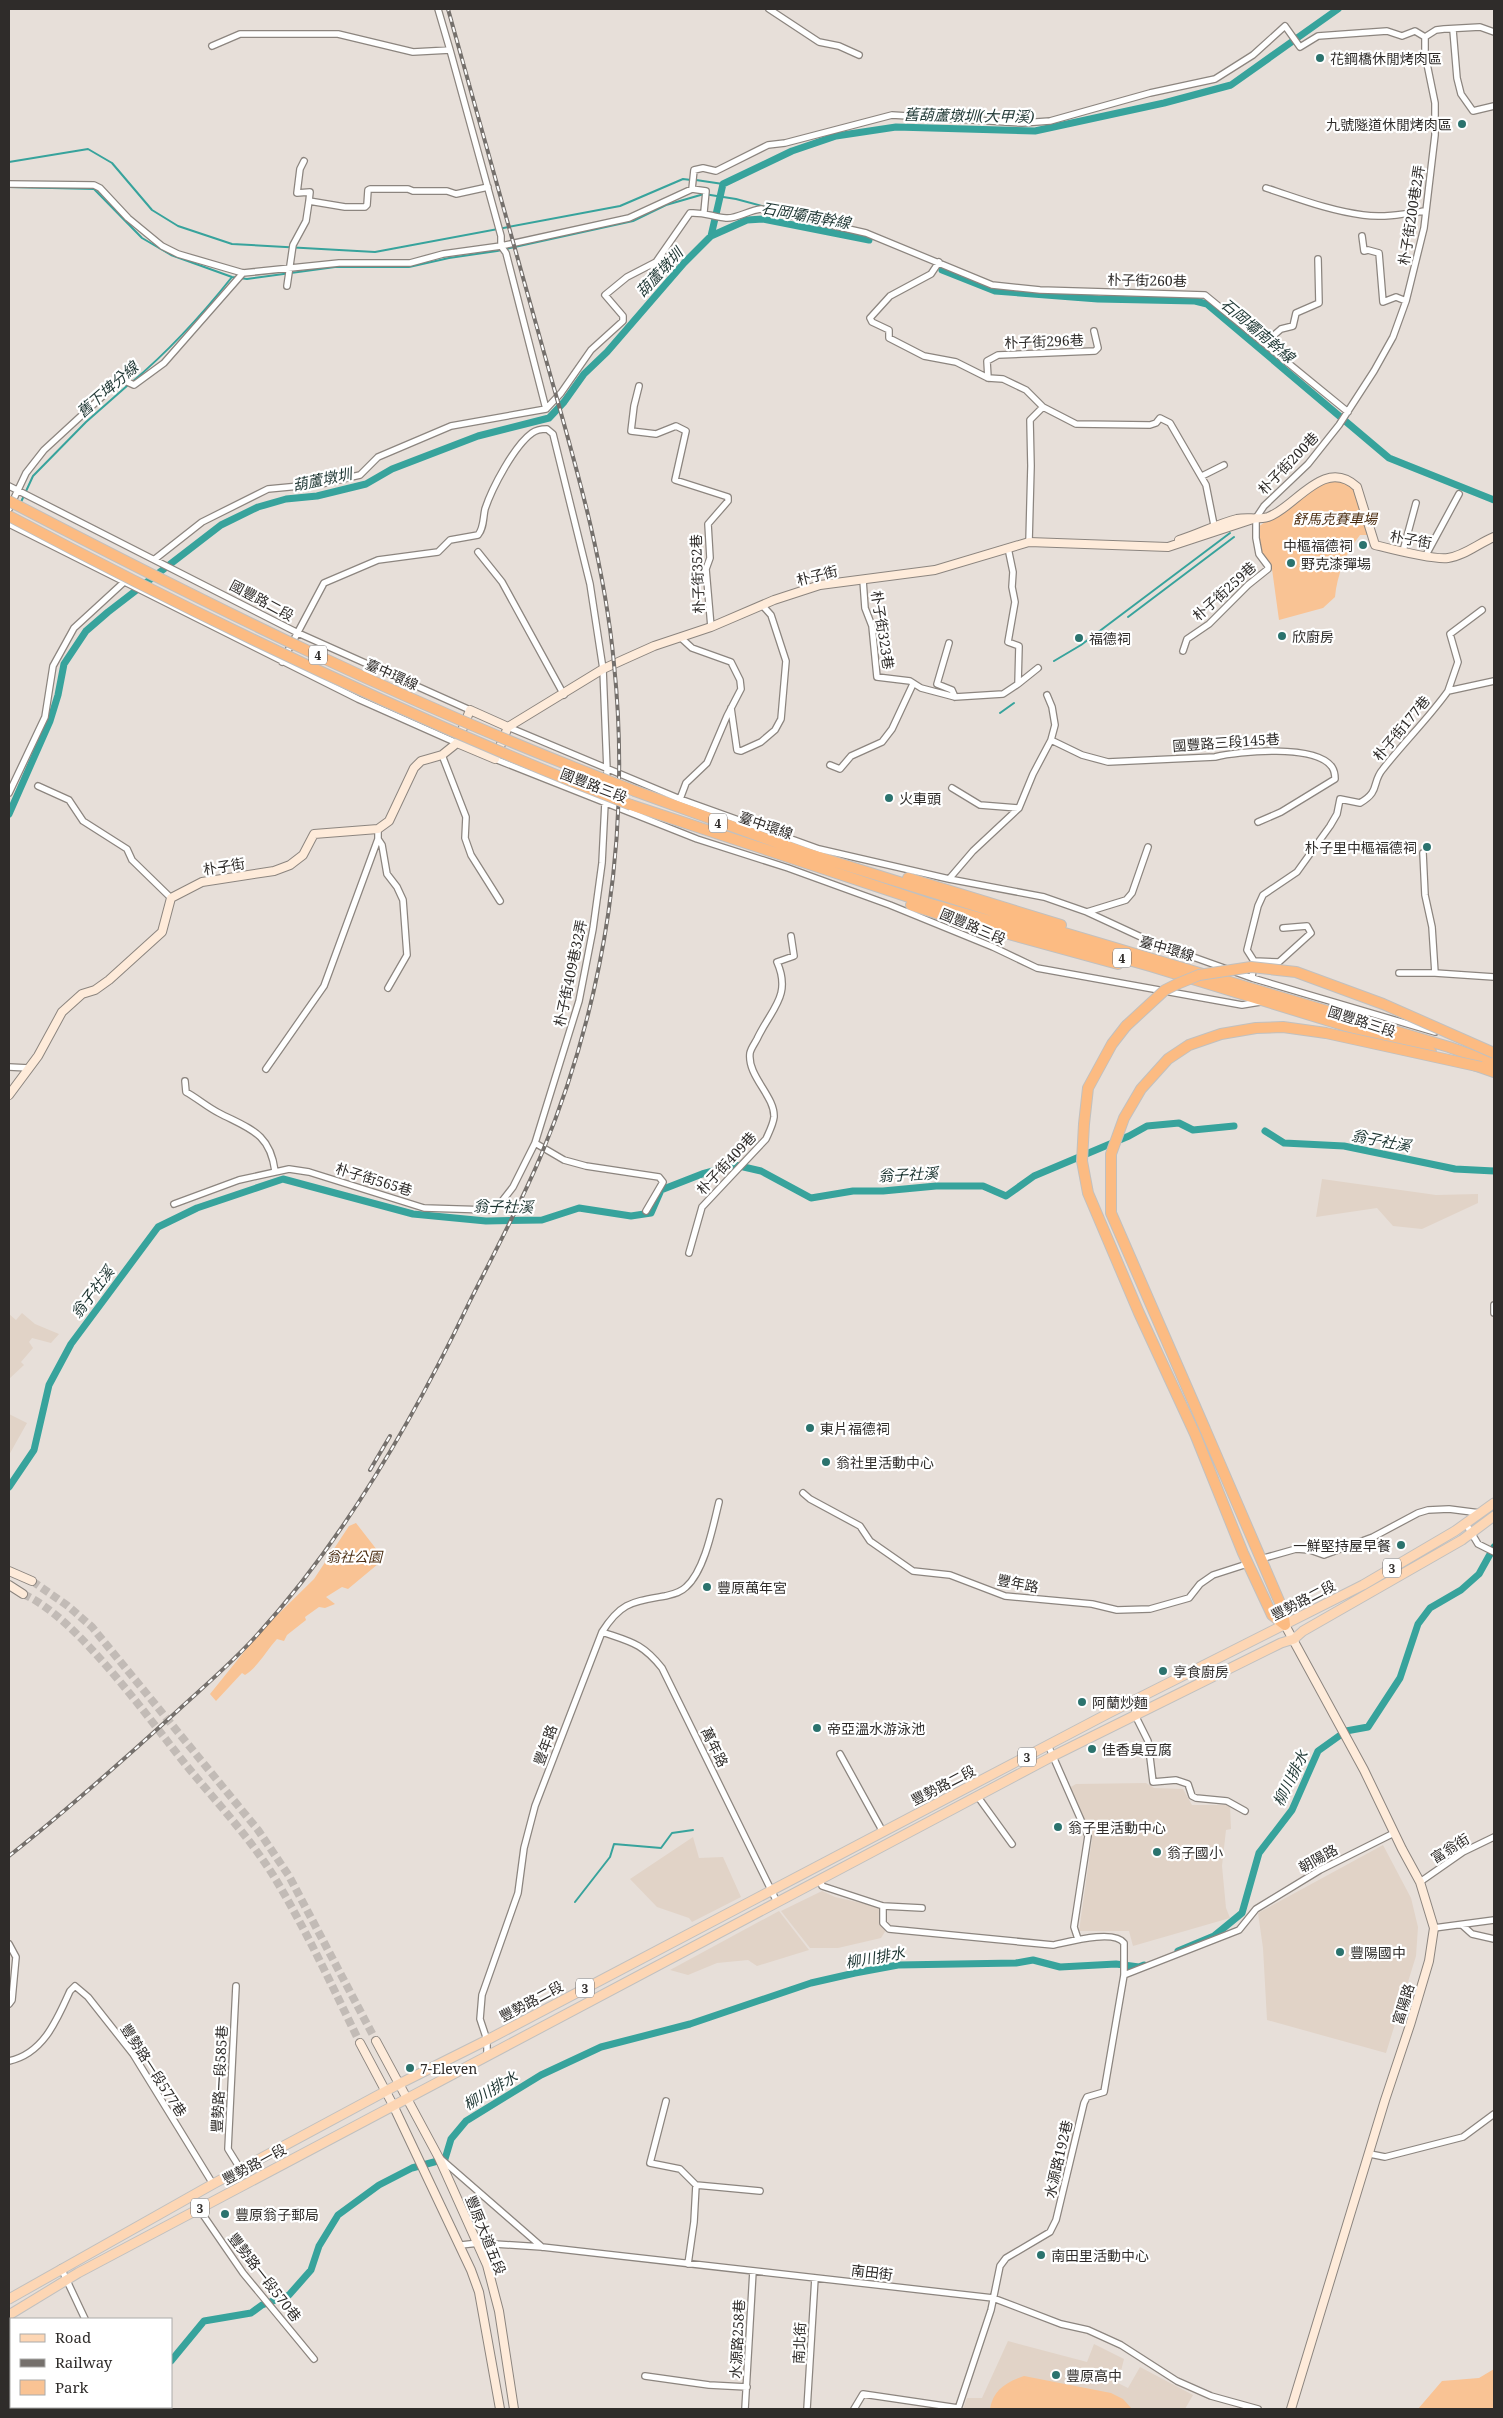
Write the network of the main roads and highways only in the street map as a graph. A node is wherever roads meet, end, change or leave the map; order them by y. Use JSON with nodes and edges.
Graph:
{"nodes":[{"id":1,"x":9,"y":501,"type":"edge"},
{"id":2,"x":9,"y":516,"type":"edge"},
{"id":3,"x":750,"y":846,"type":"junction"},
{"id":4,"x":803,"y":852,"type":"junction"},
{"id":5,"x":1258,"y":1001,"type":"road end"},
{"id":6,"x":1494,"y":1052,"type":"edge"},
{"id":7,"x":1494,"y":1062,"type":"edge"},
{"id":8,"x":1481,"y":1067,"type":"junction"},
{"id":9,"x":1494,"y":1072,"type":"edge"},
{"id":10,"x":1494,"y":1503,"type":"edge"},
{"id":11,"x":1494,"y":1516,"type":"edge"},
{"id":12,"x":1285,"y":1625,"type":"junction"},
{"id":13,"x":399,"y":2084,"type":"joint"},
{"id":14,"x":408,"y":2098,"type":"joint"},
{"id":15,"x":9,"y":2299,"type":"edge"},
{"id":16,"x":9,"y":2315,"type":"edge"}],
"edges":[{"from":1,"to":4,"type":"highway","name":"臺中環線","number":"4","bridge":true},
{"from":2,"to":3,"type":"highway","name":"臺中環線","number":"4","bridge":true},
{"from":3,"to":5,"type":"highway"},
{"from":3,"to":8,"type":"highway","name":"臺中環線","number":"4","bridge":true},
{"from":4,"to":7,"type":"highway","name":"臺中環線","number":"4","bridge":true},
{"from":4,"to":7,"type":"highway"},
{"from":6,"to":12,"type":"highway","bridge":true},
{"from":8,"to":9,"type":"highway","name":"臺中環線","number":"4"},
{"from":8,"to":12,"type":"highway","bridge":true},
{"from":10,"to":12,"type":"main road","name":"豐勢路二段","number":"3"},
{"from":11,"to":14,"type":"main road","name":"豐勢路二段","number":"3"},
{"from":12,"to":13,"type":"main road","name":"豐勢路二段","number":"3"},
{"from":13,"to":15,"type":"main road","name":"豐勢路一段","number":"3"},
{"from":14,"to":16,"type":"main road","name":"豐勢路一段","number":"3"}]}
